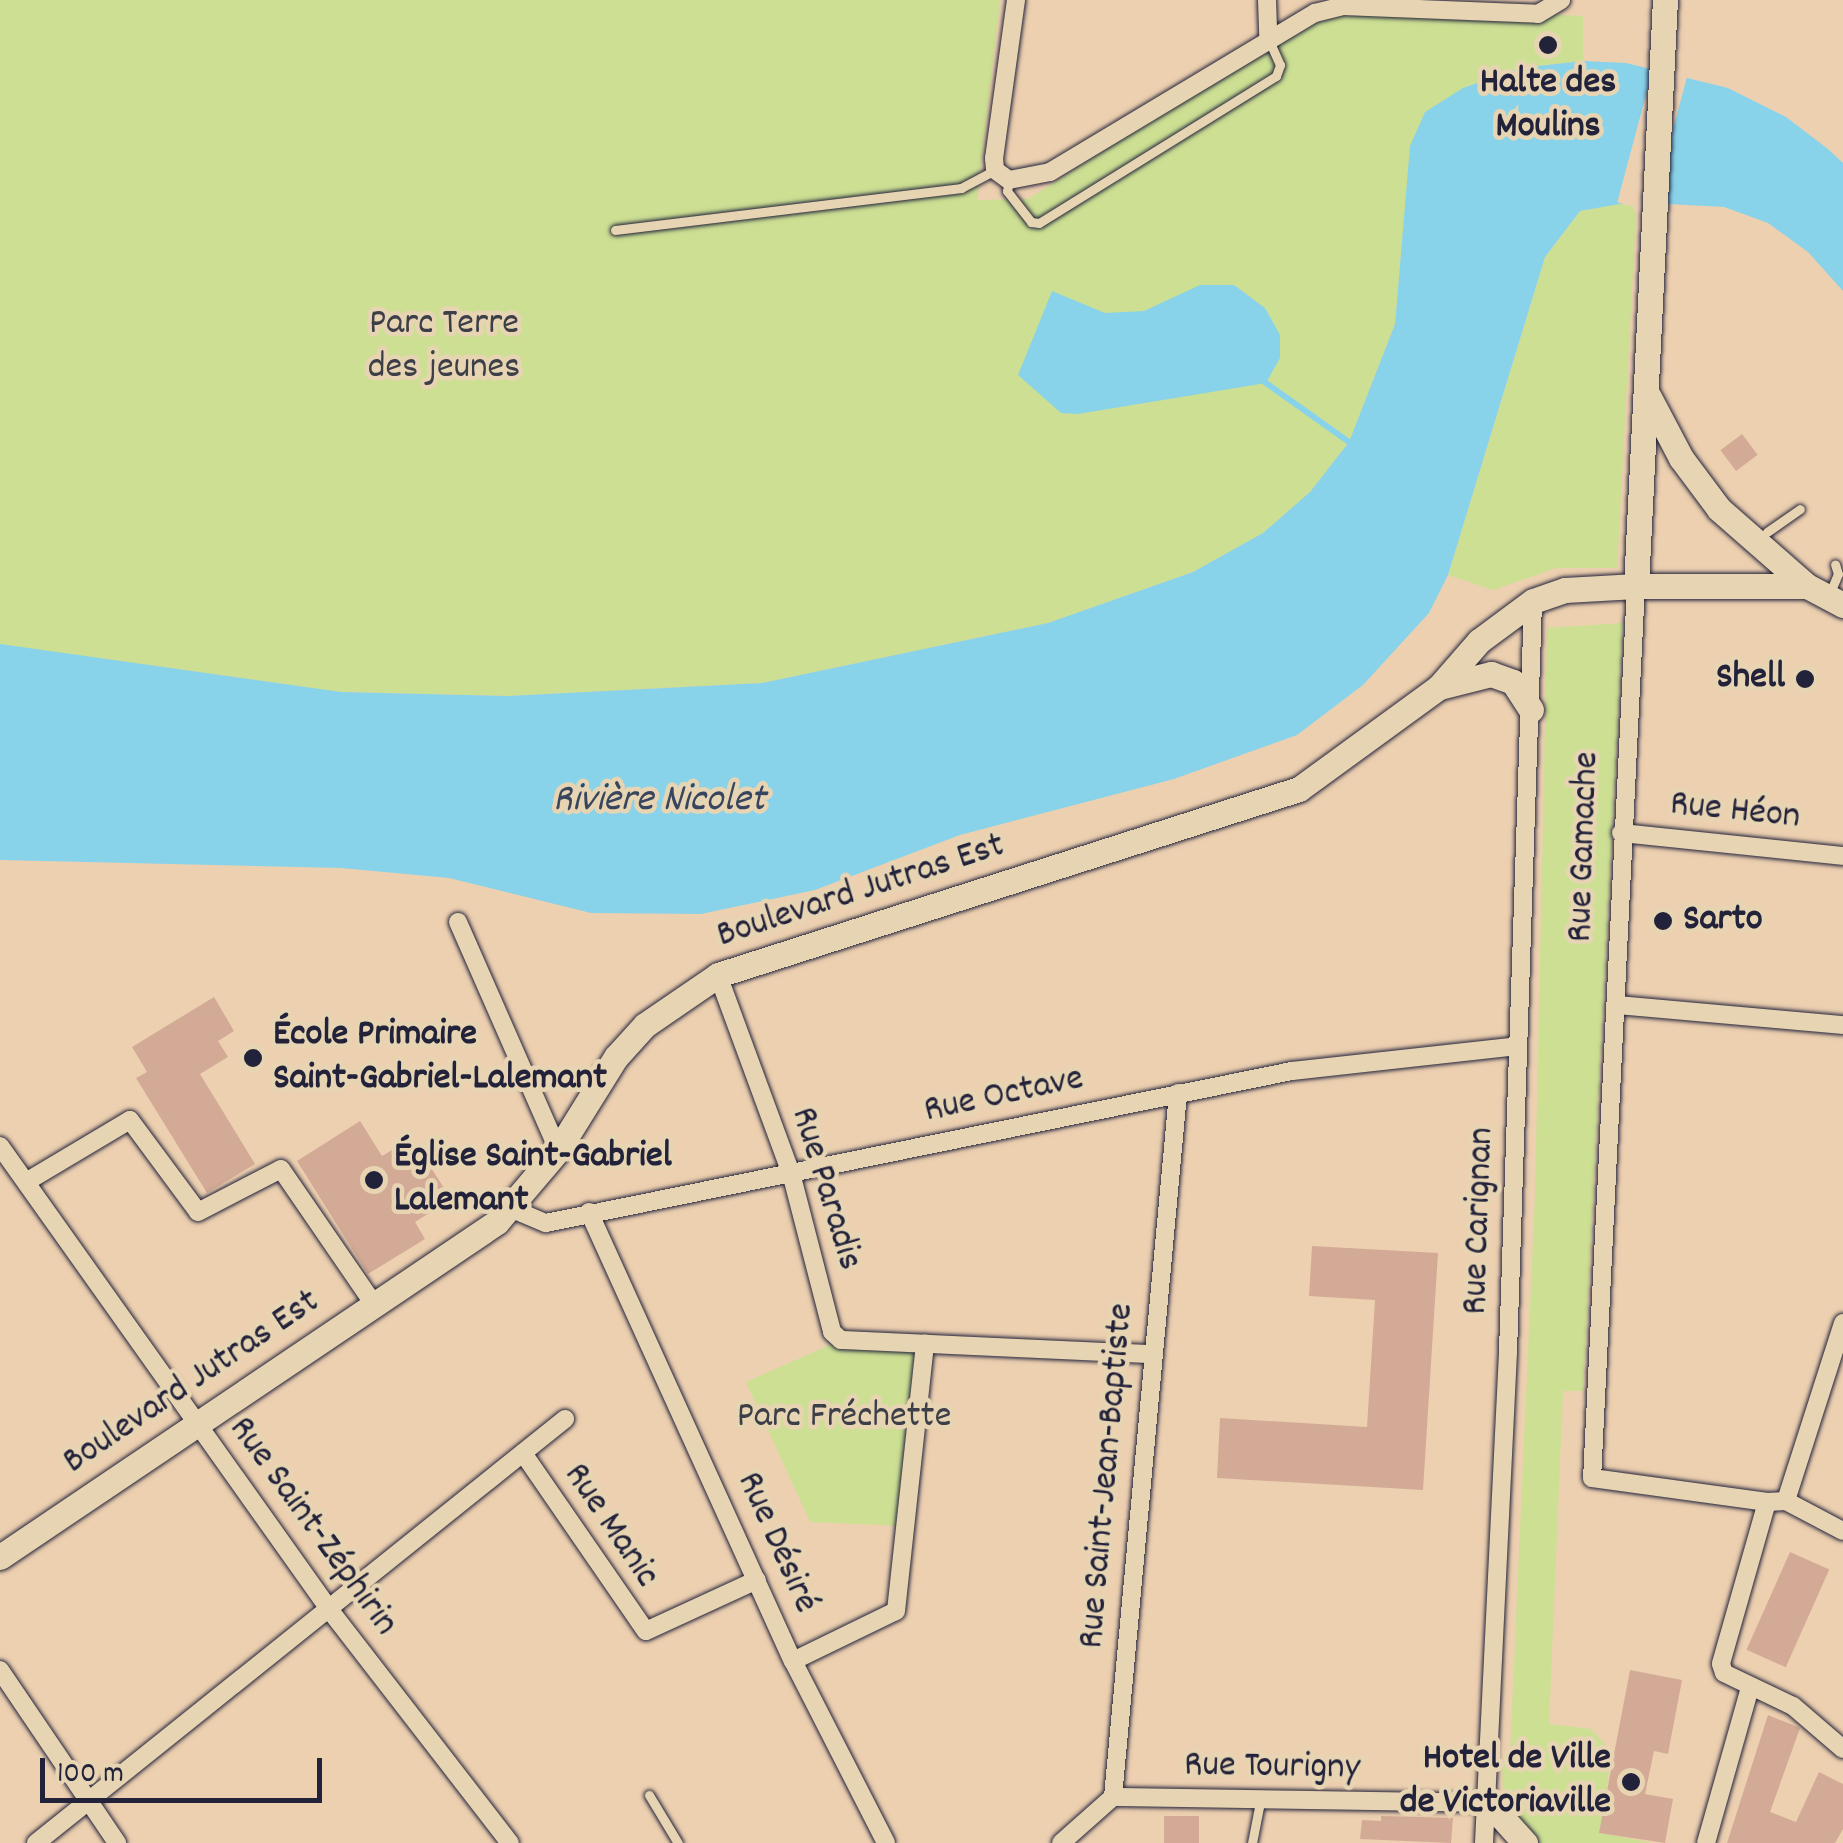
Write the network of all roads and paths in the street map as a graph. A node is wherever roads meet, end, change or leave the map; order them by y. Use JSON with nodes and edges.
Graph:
{"nodes":[{"id":1,"x":1016,"y":0,"type":"edge"},
{"id":2,"x":1266,"y":0,"type":"edge"},
{"id":3,"x":1561,"y":0,"type":"edge"},
{"id":4,"x":1666,"y":0,"type":"edge"},
{"id":5,"x":1268,"y":37,"type":"junction"},
{"id":6,"x":1002,"y":175,"type":"junction"},
{"id":7,"x":616,"y":230,"type":"dead end"},
{"id":8,"x":1648,"y":396,"type":"junction"},
{"id":9,"x":1800,"y":509,"type":"dead end"},
{"id":10,"x":1767,"y":532,"type":"dead end"},
{"id":11,"x":1832,"y":584,"type":"edge"},
{"id":12,"x":1636,"y":586,"type":"junction"},
{"id":13,"x":1533,"y":601,"type":"junction"},
{"id":14,"x":1438,"y":686,"type":"junction"},
{"id":15,"x":1532,"y":710,"type":"junction"},
{"id":16,"x":1621,"y":832,"type":"junction"},
{"id":17,"x":1843,"y":856,"type":"edge"},
{"id":18,"x":458,"y":922,"type":"dead end"},
{"id":19,"x":718,"y":976,"type":"junction"},
{"id":20,"x":1618,"y":1006,"type":"junction"},
{"id":21,"x":1843,"y":1025,"type":"edge"},
{"id":22,"x":1518,"y":1046,"type":"junction"},
{"id":23,"x":1178,"y":1093,"type":"junction"},
{"id":24,"x":0,"y":1146,"type":"edge"},
{"id":25,"x":558,"y":1150,"type":"junction"},
{"id":26,"x":791,"y":1173,"type":"junction"},
{"id":27,"x":26,"y":1182,"type":"junction"},
{"id":28,"x":510,"y":1208,"type":"junction"},
{"id":29,"x":590,"y":1212,"type":"junction"},
{"id":30,"x":375,"y":1306,"type":"junction"},
{"id":31,"x":1843,"y":1323,"type":"edge"},
{"id":32,"x":924,"y":1344,"type":"junction"},
{"id":33,"x":1150,"y":1354,"type":"junction"},
{"id":34,"x":565,"y":1419,"type":"dead end"},
{"id":35,"x":197,"y":1425,"type":"junction"},
{"id":36,"x":522,"y":1453,"type":"junction"},
{"id":37,"x":1776,"y":1502,"type":"junction"},
{"id":38,"x":1843,"y":1531,"type":"edge"},
{"id":39,"x":0,"y":1556,"type":"edge"},
{"id":40,"x":757,"y":1580,"type":"junction"},
{"id":41,"x":329,"y":1608,"type":"junction"},
{"id":42,"x":794,"y":1661,"type":"junction"},
{"id":43,"x":0,"y":1670,"type":"edge"},
{"id":44,"x":1750,"y":1687,"type":"junction"},
{"id":45,"x":1843,"y":1748,"type":"edge"},
{"id":46,"x":648,"y":1795,"type":"dead end"},
{"id":47,"x":1113,"y":1797,"type":"junction"},
{"id":48,"x":88,"y":1802,"type":"junction"},
{"id":49,"x":1260,"y":1802,"type":"junction"},
{"id":50,"x":1489,"y":1802,"type":"junction"},
{"id":51,"x":36,"y":1843,"type":"edge"},
{"id":52,"x":117,"y":1843,"type":"edge"},
{"id":53,"x":510,"y":1843,"type":"edge"},
{"id":54,"x":678,"y":1843,"type":"edge"},
{"id":55,"x":886,"y":1843,"type":"edge"},
{"id":56,"x":1061,"y":1843,"type":"edge"},
{"id":57,"x":1252,"y":1843,"type":"edge"},
{"id":58,"x":1484,"y":1843,"type":"edge"},
{"id":59,"x":1525,"y":1843,"type":"edge"},
{"id":60,"x":1706,"y":1843,"type":"edge"}],
"edges":[{"from":1,"to":6,"type":"street"},
{"from":2,"to":5,"type":"street"},
{"from":3,"to":5,"type":"street"},
{"from":4,"to":8,"type":"main road","name":"Rue Gamache"},
{"from":5,"to":6,"type":"street"},
{"from":5,"to":6,"type":"lane"},
{"from":6,"to":7,"type":"lane"},
{"from":8,"to":11,"type":"main road"},
{"from":8,"to":12,"type":"main road","name":"Rue Gamache"},
{"from":9,"to":10,"type":"lane"},
{"from":11,"to":12,"type":"main road","name":"Boulevard Jutras Est"},
{"from":12,"to":13,"type":"main road","name":"Boulevard Jutras Est"},
{"from":12,"to":16,"type":"street","name":"Rue Gamache"},
{"from":13,"to":14,"type":"main road","name":"Boulevard Jutras Est"},
{"from":13,"to":15,"type":"street","name":"Rue Carignan"},
{"from":14,"to":15,"type":"main road"},
{"from":14,"to":19,"type":"main road","name":"Boulevard Jutras Est"},
{"from":15,"to":22,"type":"street","name":"Rue Carignan"},
{"from":16,"to":17,"type":"street","name":"Rue Héon"},
{"from":16,"to":20,"type":"street","name":"Rue Gamache"},
{"from":18,"to":25,"type":"street"},
{"from":19,"to":25,"type":"main road","name":"Boulevard Jutras Est"},
{"from":19,"to":26,"type":"street","name":"Rue Paradis"},
{"from":20,"to":21,"type":"street"},
{"from":20,"to":37,"type":"street","name":"Rue Gamache"},
{"from":22,"to":23,"type":"street","name":"Rue Octave"},
{"from":22,"to":50,"type":"street","name":"Rue Carignan"},
{"from":23,"to":26,"type":"street","name":"Rue Octave"},
{"from":23,"to":33,"type":"street","name":"Rue Saint-Jean-Baptiste"},
{"from":24,"to":27,"type":"street","name":"Rue Saint-Zéphirin"},
{"from":25,"to":28,"type":"main road","name":"Boulevard Jutras Est"},
{"from":26,"to":29,"type":"street","name":"Rue Octave"},
{"from":26,"to":32,"type":"street","name":"Rue Paradis"},
{"from":27,"to":30,"type":"street"},
{"from":27,"to":35,"type":"street","name":"Rue Saint-Zéphirin"},
{"from":28,"to":29,"type":"street","name":"Rue Octave"},
{"from":28,"to":30,"type":"main road","name":"Boulevard Jutras Est"},
{"from":29,"to":40,"type":"street","name":"Rue Désiré"},
{"from":30,"to":35,"type":"main road","name":"Boulevard Jutras Est"},
{"from":31,"to":37,"type":"street"},
{"from":32,"to":33,"type":"street"},
{"from":32,"to":42,"type":"street"},
{"from":33,"to":47,"type":"street","name":"Rue Saint-Jean-Baptiste"},
{"from":34,"to":36,"type":"street"},
{"from":35,"to":39,"type":"main road","name":"Boulevard Jutras Est"},
{"from":35,"to":41,"type":"street","name":"Rue Saint-Zéphirin"},
{"from":36,"to":40,"type":"street","name":"Rue Manic"},
{"from":36,"to":41,"type":"street"},
{"from":37,"to":38,"type":"street"},
{"from":37,"to":44,"type":"street"},
{"from":40,"to":42,"type":"street","name":"Rue Désiré"},
{"from":41,"to":48,"type":"street"},
{"from":41,"to":53,"type":"street","name":"Rue Saint-Zéphirin"},
{"from":42,"to":55,"type":"street","name":"Rue Désiré"},
{"from":43,"to":48,"type":"street"},
{"from":44,"to":45,"type":"street"},
{"from":44,"to":60,"type":"street"},
{"from":46,"to":54,"type":"lane"},
{"from":47,"to":49,"type":"street","name":"Rue Tourigny"},
{"from":47,"to":56,"type":"street"},
{"from":48,"to":51,"type":"street"},
{"from":48,"to":52,"type":"street"},
{"from":49,"to":50,"type":"street","name":"Rue Tourigny"},
{"from":49,"to":57,"type":"lane"},
{"from":50,"to":58,"type":"street","name":"Rue Carignan"},
{"from":50,"to":59,"type":"main road"}]}
